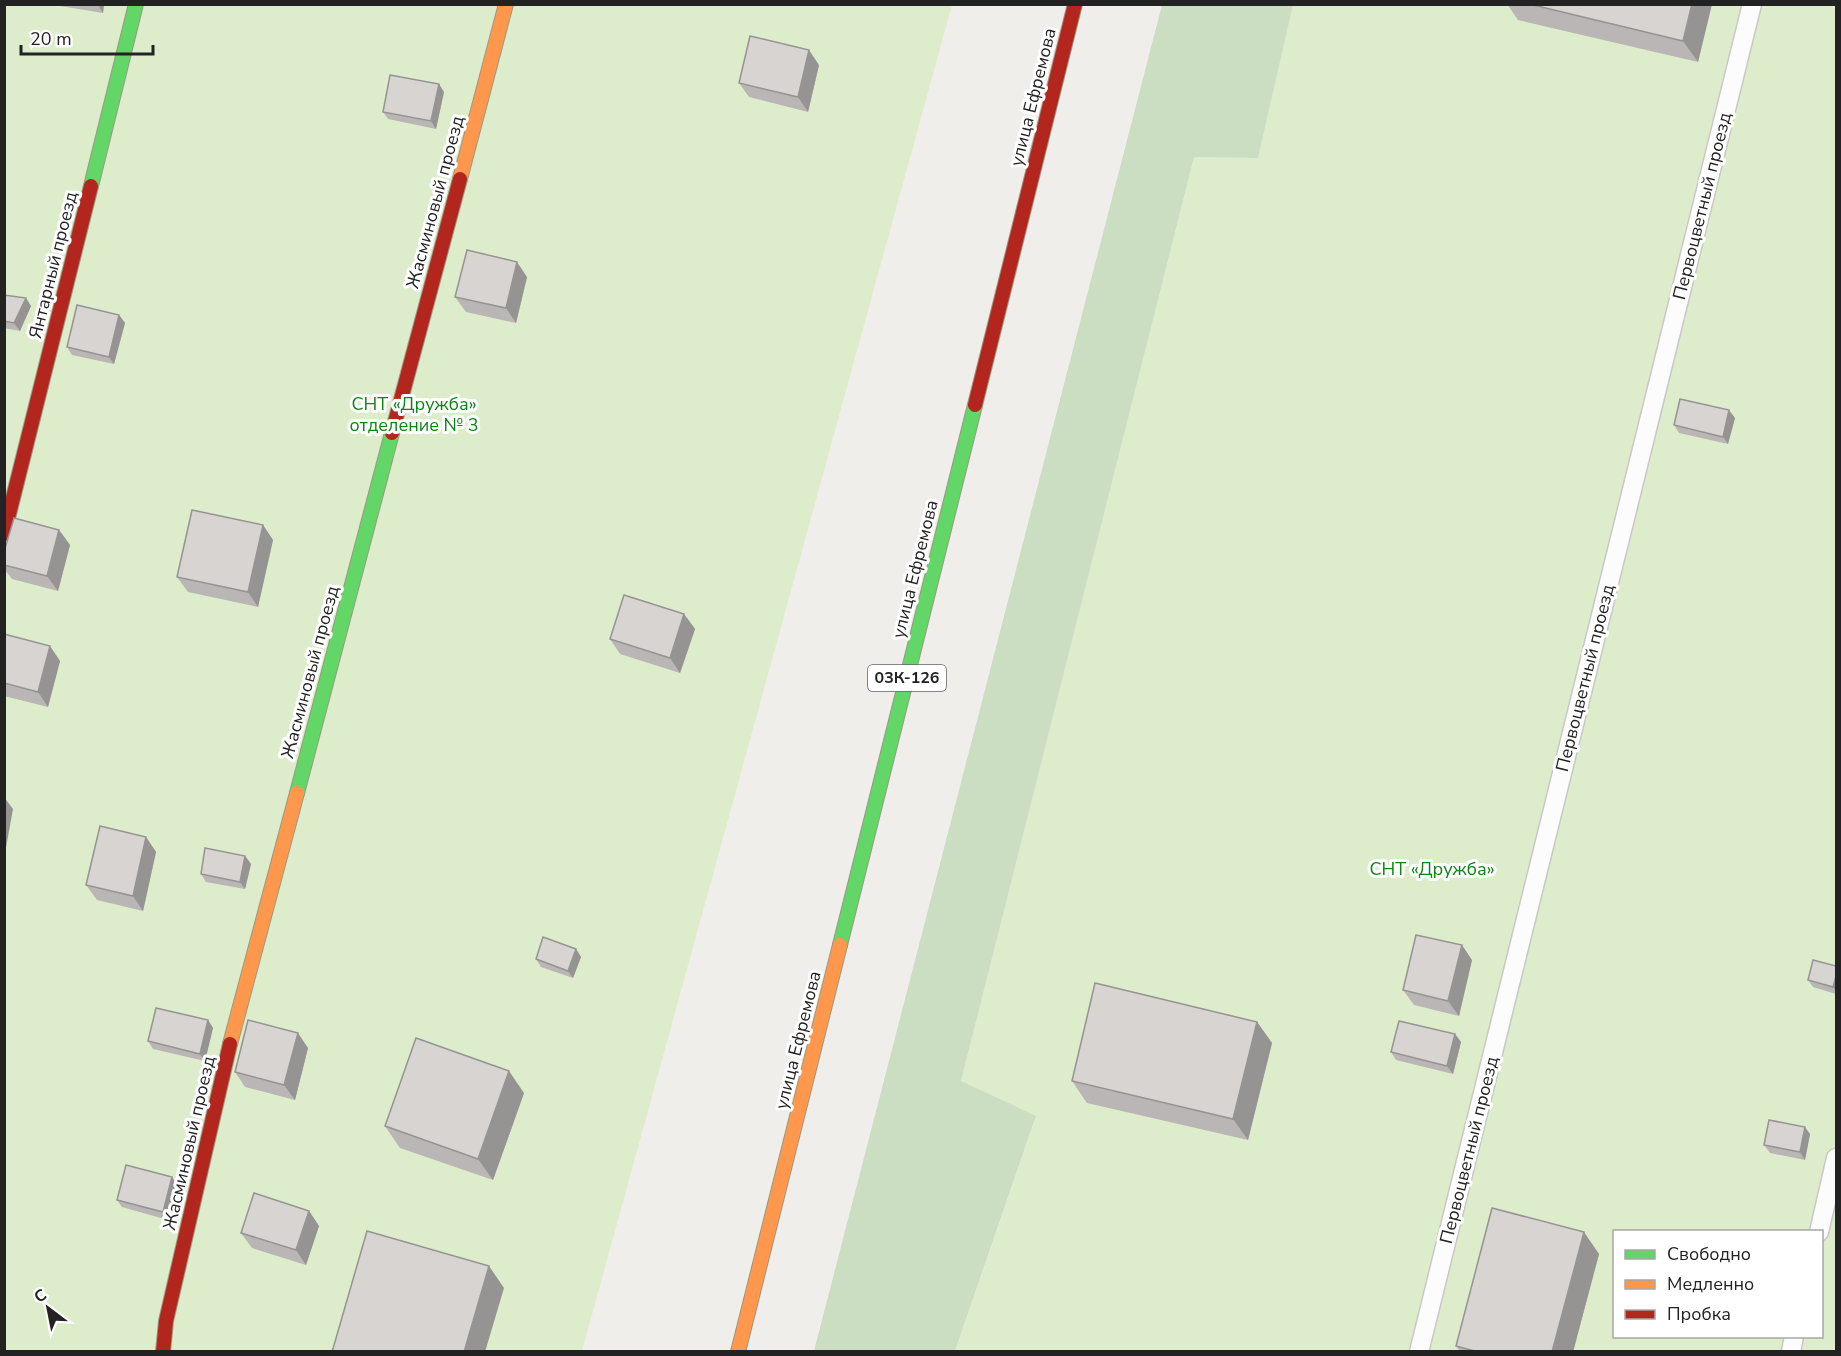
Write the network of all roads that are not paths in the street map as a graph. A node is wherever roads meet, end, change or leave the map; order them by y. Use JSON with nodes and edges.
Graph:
{"nodes":[{"id":1,"x":136,"y":4,"type":"edge"},
{"id":2,"x":506,"y":4,"type":"edge"},
{"id":3,"x":1075,"y":4,"type":"edge"},
{"id":4,"x":1752,"y":4,"type":"edge"},
{"id":5,"x":4,"y":534,"type":"edge"},
{"id":6,"x":1836,"y":1158,"type":"edge"},
{"id":7,"x":1819,"y":1230,"type":"edge"},
{"id":8,"x":163,"y":1352,"type":"edge"},
{"id":9,"x":738,"y":1352,"type":"edge"},
{"id":10,"x":1419,"y":1352,"type":"edge"}],
"edges":[{"from":1,"to":5,"type":"street","name":"Янтарный проезд"},
{"from":2,"to":8,"type":"street","name":"Жасминовый проезд"},
{"from":3,"to":9,"type":"street","name":"улица Ефремова","number":"03К-126"},
{"from":4,"to":10,"type":"lane","name":"Первоцветный проезд"},
{"from":6,"to":7,"type":"lane"}]}
